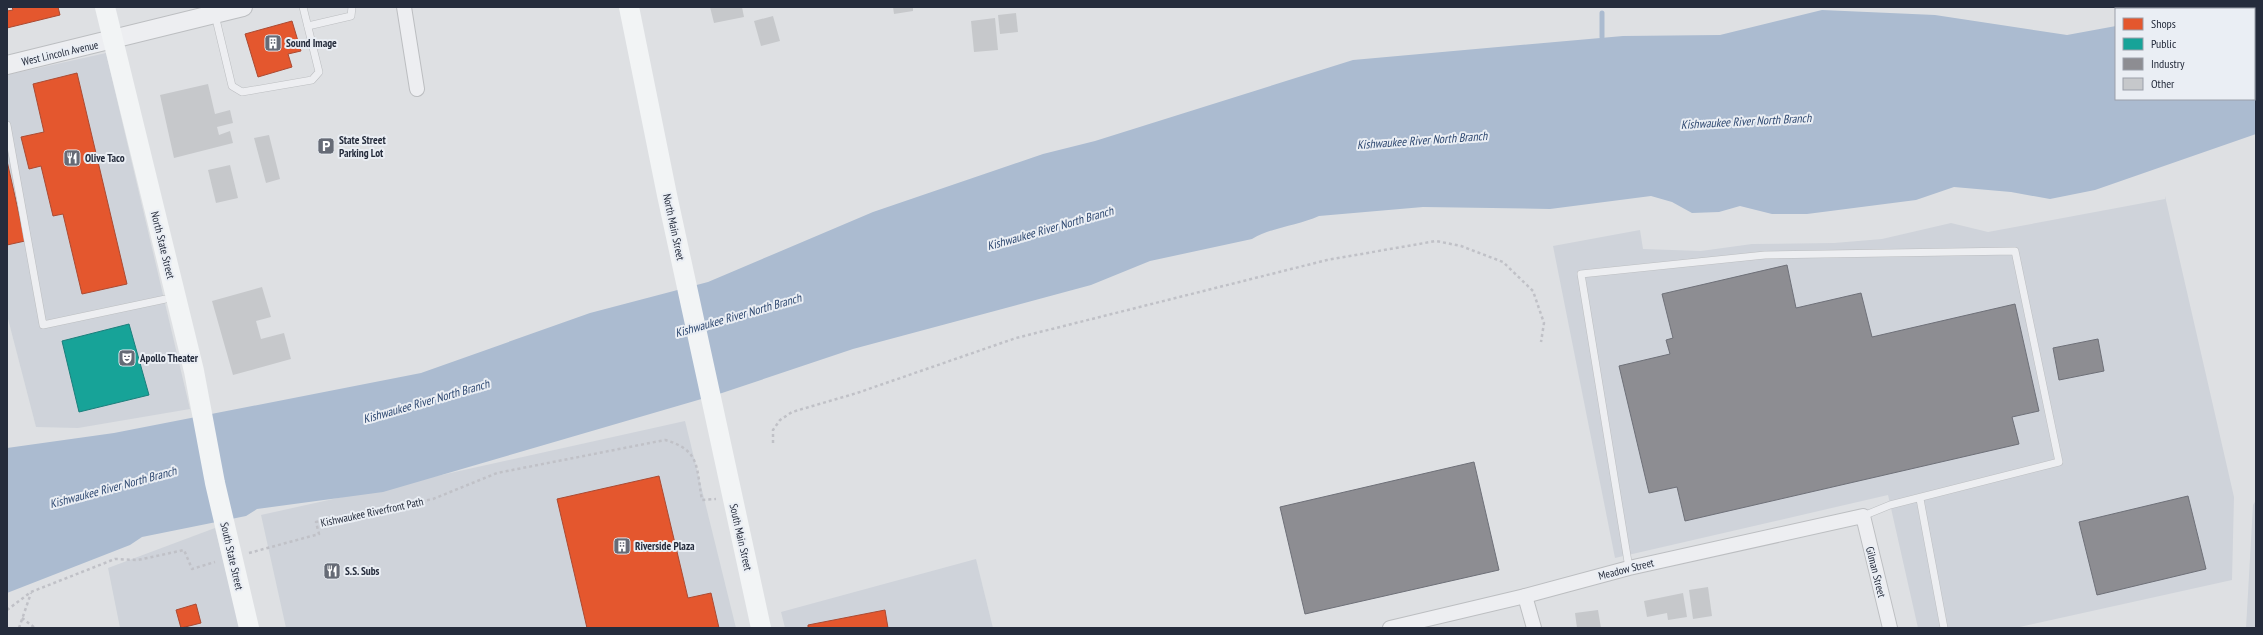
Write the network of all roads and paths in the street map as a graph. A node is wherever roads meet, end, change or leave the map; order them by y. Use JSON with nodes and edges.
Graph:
{"nodes":[{"id":1,"x":105,"y":7,"type":"edge"},
{"id":2,"x":243,"y":7,"type":"edge"},
{"id":3,"x":303,"y":7,"type":"edge"},
{"id":4,"x":352,"y":7,"type":"edge"},
{"id":5,"x":404,"y":7,"type":"edge"},
{"id":6,"x":629,"y":7,"type":"edge"},
{"id":7,"x":215,"y":14,"type":"junction"},
{"id":8,"x":308,"y":26,"type":"junction"},
{"id":9,"x":113,"y":41,"type":"junction"},
{"id":10,"x":7,"y":65,"type":"edge"},
{"id":11,"x":417,"y":89,"type":"dead end"},
{"id":12,"x":7,"y":125,"type":"edge"},
{"id":13,"x":176,"y":297,"type":"junction"},
{"id":14,"x":1541,"y":342,"type":"dead end"},
{"id":15,"x":773,"y":443,"type":"dead end"},
{"id":16,"x":721,"y":446,"type":"joint"},
{"id":17,"x":215,"y":483,"type":"joint"},
{"id":18,"x":732,"y":497,"type":"junction"},
{"id":19,"x":1920,"y":499,"type":"junction"},
{"id":20,"x":1863,"y":516,"type":"junction"},
{"id":21,"x":232,"y":554,"type":"junction"},
{"id":22,"x":1629,"y":568,"type":"junction"},
{"id":23,"x":31,"y":592,"type":"junction"},
{"id":24,"x":1525,"y":596,"type":"junction"},
{"id":25,"x":7,"y":610,"type":"edge"},
{"id":26,"x":22,"y":618,"type":"junction"},
{"id":27,"x":19,"y":628,"type":"edge"},
{"id":28,"x":35,"y":628,"type":"edge"},
{"id":29,"x":249,"y":628,"type":"edge"},
{"id":30,"x":761,"y":628,"type":"edge"},
{"id":31,"x":1390,"y":628,"type":"edge"},
{"id":32,"x":1534,"y":628,"type":"edge"},
{"id":33,"x":1890,"y":628,"type":"edge"},
{"id":34,"x":1944,"y":628,"type":"edge"}],
"edges":[{"from":1,"to":9,"type":"main road","name":"North State Street"},
{"from":2,"to":7,"type":"street","name":"West Lincoln Avenue"},
{"from":3,"to":8,"type":"lane"},
{"from":4,"to":8,"type":"lane"},
{"from":5,"to":11,"type":"street"},
{"from":6,"to":16,"type":"main road","name":"North Main Street"},
{"from":7,"to":8,"type":"lane"},
{"from":7,"to":9,"type":"street","name":"West Lincoln Avenue"},
{"from":9,"to":10,"type":"street","name":"West Lincoln Avenue"},
{"from":9,"to":13,"type":"main road","name":"North State Street"},
{"from":12,"to":13,"type":"lane"},
{"from":13,"to":17,"type":"main road","name":"North State Street"},
{"from":14,"to":15,"type":"path"},
{"from":16,"to":18,"type":"main road","name":"South Main Street"},
{"from":17,"to":21,"type":"main road","name":"South State Street"},
{"from":18,"to":21,"type":"path","name":"Kishwaukee Riverfront Path"},
{"from":18,"to":30,"type":"main road","name":"South Main Street"},
{"from":19,"to":20,"type":"lane"},
{"from":19,"to":22,"type":"lane"},
{"from":19,"to":34,"type":"lane"},
{"from":20,"to":22,"type":"street","name":"Meadow Street"},
{"from":20,"to":33,"type":"street","name":"Gilman Street"},
{"from":21,"to":23,"type":"path","name":"Kishwaukee Riverfront Path"},
{"from":21,"to":29,"type":"main road","name":"South State Street"},
{"from":22,"to":24,"type":"street","name":"Meadow Street"},
{"from":23,"to":25,"type":"path","name":"Kishwaukee Riverfront Path"},
{"from":23,"to":26,"type":"path"},
{"from":24,"to":31,"type":"street","name":"Meadow Street"},
{"from":24,"to":32,"type":"street"},
{"from":26,"to":27,"type":"path"},
{"from":26,"to":28,"type":"path"}]}
